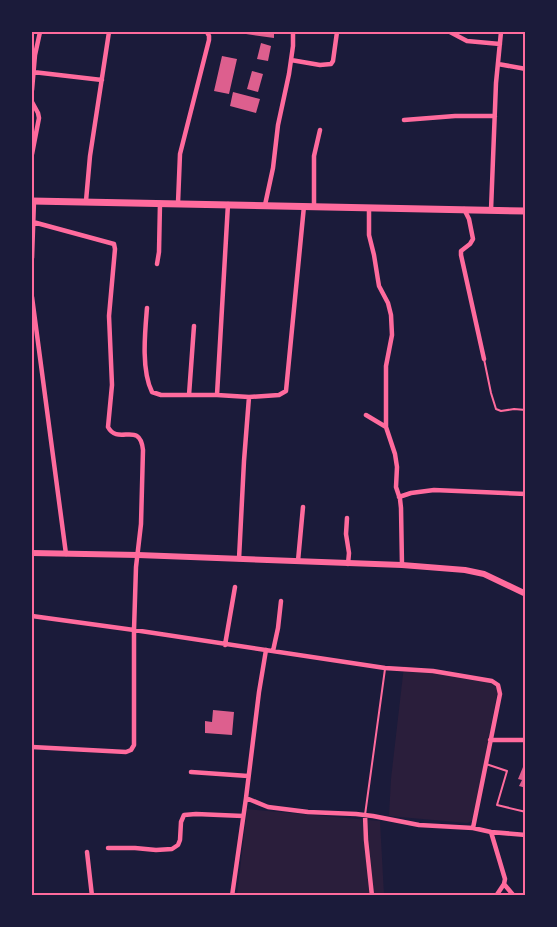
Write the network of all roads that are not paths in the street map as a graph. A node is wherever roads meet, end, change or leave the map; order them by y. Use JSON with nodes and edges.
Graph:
{"nodes":[{"id":1,"x":40,"y":32,"type":"edge"},
{"id":2,"x":109,"y":32,"type":"edge"},
{"id":3,"x":207,"y":32,"type":"edge"},
{"id":4,"x":293,"y":32,"type":"edge"},
{"id":5,"x":337,"y":32,"type":"edge"},
{"id":6,"x":450,"y":32,"type":"edge"},
{"id":7,"x":464,"y":32,"type":"edge"},
{"id":8,"x":501,"y":32,"type":"edge"},
{"id":9,"x":462,"y":39,"type":"junction"},
{"id":10,"x":500,"y":44,"type":"junction"},
{"id":11,"x":291,"y":60,"type":"junction"},
{"id":12,"x":498,"y":64,"type":"junction"},
{"id":13,"x":525,"y":69,"type":"edge"},
{"id":14,"x":33,"y":72,"type":"junction"},
{"id":15,"x":102,"y":80,"type":"junction"},
{"id":16,"x":32,"y":90,"type":"edge"},
{"id":17,"x":32,"y":102,"type":"edge"},
{"id":18,"x":495,"y":116,"type":"junction"},
{"id":19,"x":404,"y":120,"type":"dead end"},
{"id":20,"x":320,"y":130,"type":"dead end"},
{"id":21,"x":32,"y":154,"type":"edge"},
{"id":22,"x":33,"y":201,"type":"edge"},
{"id":23,"x":86,"y":201,"type":"junction"},
{"id":24,"x":160,"y":203,"type":"junction"},
{"id":25,"x":178,"y":203,"type":"junction"},
{"id":26,"x":228,"y":204,"type":"junction"},
{"id":27,"x":265,"y":205,"type":"junction"},
{"id":28,"x":304,"y":206,"type":"junction"},
{"id":29,"x":314,"y":206,"type":"junction"},
{"id":30,"x":369,"y":208,"type":"junction"},
{"id":31,"x":465,"y":209,"type":"junction"},
{"id":32,"x":491,"y":210,"type":"junction"},
{"id":33,"x":525,"y":211,"type":"edge"},
{"id":34,"x":33,"y":222,"type":"junction"},
{"id":35,"x":32,"y":258,"type":"edge"},
{"id":36,"x":158,"y":264,"type":"dead end"},
{"id":37,"x":32,"y":297,"type":"edge"},
{"id":38,"x":147,"y":308,"type":"dead end"},
{"id":39,"x":194,"y":326,"type":"dead end"},
{"id":40,"x":484,"y":359,"type":"joint"},
{"id":41,"x":189,"y":395,"type":"junction"},
{"id":42,"x":217,"y":396,"type":"junction"},
{"id":43,"x":249,"y":397,"type":"junction"},
{"id":44,"x":525,"y":410,"type":"edge"},
{"id":45,"x":366,"y":415,"type":"dead end"},
{"id":46,"x":386,"y":427,"type":"junction"},
{"id":47,"x":525,"y":494,"type":"edge"},
{"id":48,"x":399,"y":497,"type":"junction"},
{"id":49,"x":303,"y":507,"type":"dead end"},
{"id":50,"x":347,"y":518,"type":"dead end"},
{"id":51,"x":32,"y":553,"type":"edge"},
{"id":52,"x":66,"y":554,"type":"junction"},
{"id":53,"x":138,"y":555,"type":"junction"},
{"id":54,"x":239,"y":559,"type":"junction"},
{"id":55,"x":298,"y":561,"type":"junction"},
{"id":56,"x":348,"y":564,"type":"junction"},
{"id":57,"x":402,"y":565,"type":"junction"},
{"id":58,"x":235,"y":587,"type":"dead end"},
{"id":59,"x":525,"y":591,"type":"edge"},
{"id":60,"x":281,"y":601,"type":"dead end"},
{"id":61,"x":32,"y":616,"type":"edge"},
{"id":62,"x":134,"y":630,"type":"junction"},
{"id":63,"x":225,"y":645,"type":"junction"},
{"id":64,"x":266,"y":650,"type":"junction"},
{"id":65,"x":273,"y":651,"type":"junction"},
{"id":66,"x":386,"y":668,"type":"junction"},
{"id":67,"x":490,"y":740,"type":"junction"},
{"id":68,"x":525,"y":740,"type":"edge"},
{"id":69,"x":32,"y":747,"type":"edge"},
{"id":70,"x":486,"y":764,"type":"junction"},
{"id":71,"x":191,"y":772,"type":"dead end"},
{"id":72,"x":248,"y":777,"type":"junction"},
{"id":73,"x":246,"y":798,"type":"junction"},
{"id":74,"x":525,"y":812,"type":"edge"},
{"id":75,"x":366,"y":815,"type":"junction"},
{"id":76,"x":243,"y":816,"type":"junction"},
{"id":77,"x":473,"y":828,"type":"junction"},
{"id":78,"x":491,"y":832,"type":"junction"},
{"id":79,"x":525,"y":835,"type":"edge"},
{"id":80,"x":108,"y":848,"type":"dead end"},
{"id":81,"x":87,"y":852,"type":"dead end"},
{"id":82,"x":504,"y":884,"type":"junction"},
{"id":83,"x":92,"y":896,"type":"edge"},
{"id":84,"x":232,"y":896,"type":"edge"},
{"id":85,"x":372,"y":896,"type":"edge"},
{"id":86,"x":495,"y":896,"type":"edge"},
{"id":87,"x":513,"y":896,"type":"edge"}],
"edges":[{"from":1,"to":14,"type":"street"},
{"from":2,"to":15,"type":"street"},
{"from":3,"to":25,"type":"street"},
{"from":4,"to":11,"type":"street"},
{"from":5,"to":11,"type":"street"},
{"from":6,"to":9,"type":"street"},
{"from":7,"to":9,"type":"street"},
{"from":8,"to":10,"type":"street"},
{"from":9,"to":10,"type":"street"},
{"from":10,"to":12,"type":"street"},
{"from":11,"to":27,"type":"street"},
{"from":12,"to":13,"type":"street"},
{"from":12,"to":18,"type":"street"},
{"from":14,"to":15,"type":"street"},
{"from":14,"to":16,"type":"street"},
{"from":15,"to":23,"type":"street"},
{"from":17,"to":21,"type":"street"},
{"from":18,"to":19,"type":"street"},
{"from":18,"to":32,"type":"street"},
{"from":20,"to":29,"type":"street"},
{"from":22,"to":23,"type":"main road"},
{"from":22,"to":34,"type":"street"},
{"from":23,"to":24,"type":"main road"},
{"from":24,"to":25,"type":"main road"},
{"from":24,"to":36,"type":"street"},
{"from":25,"to":26,"type":"main road"},
{"from":26,"to":27,"type":"main road"},
{"from":26,"to":42,"type":"street"},
{"from":27,"to":28,"type":"main road"},
{"from":28,"to":29,"type":"main road"},
{"from":28,"to":43,"type":"street"},
{"from":29,"to":30,"type":"main road"},
{"from":30,"to":31,"type":"main road"},
{"from":30,"to":46,"type":"street"},
{"from":31,"to":32,"type":"main road"},
{"from":31,"to":40,"type":"street"},
{"from":32,"to":33,"type":"main road"},
{"from":34,"to":35,"type":"street"},
{"from":34,"to":53,"type":"street"},
{"from":37,"to":52,"type":"street"},
{"from":38,"to":41,"type":"street"},
{"from":39,"to":41,"type":"street"},
{"from":40,"to":44,"type":"lane"},
{"from":41,"to":42,"type":"street"},
{"from":42,"to":43,"type":"street"},
{"from":43,"to":54,"type":"street"},
{"from":45,"to":46,"type":"street"},
{"from":46,"to":48,"type":"street"},
{"from":47,"to":48,"type":"street"},
{"from":48,"to":57,"type":"street"},
{"from":49,"to":55,"type":"street"},
{"from":50,"to":56,"type":"street"},
{"from":51,"to":52,"type":"street"},
{"from":52,"to":53,"type":"street"},
{"from":53,"to":54,"type":"street"},
{"from":53,"to":62,"type":"street"},
{"from":54,"to":55,"type":"street"},
{"from":55,"to":56,"type":"street"},
{"from":56,"to":57,"type":"street"},
{"from":57,"to":59,"type":"street"},
{"from":58,"to":63,"type":"street"},
{"from":60,"to":65,"type":"street"},
{"from":61,"to":62,"type":"street"},
{"from":62,"to":63,"type":"street"},
{"from":62,"to":69,"type":"street"},
{"from":63,"to":64,"type":"street"},
{"from":64,"to":65,"type":"street"},
{"from":64,"to":72,"type":"street"},
{"from":65,"to":66,"type":"street"},
{"from":66,"to":67,"type":"street"},
{"from":66,"to":75,"type":"lane"},
{"from":67,"to":68,"type":"street"},
{"from":67,"to":70,"type":"street"},
{"from":70,"to":74,"type":"lane"},
{"from":70,"to":77,"type":"street"},
{"from":71,"to":72,"type":"street"},
{"from":72,"to":73,"type":"street"},
{"from":73,"to":75,"type":"street"},
{"from":73,"to":76,"type":"street"},
{"from":75,"to":77,"type":"street"},
{"from":75,"to":85,"type":"street"},
{"from":76,"to":80,"type":"street"},
{"from":76,"to":84,"type":"street"},
{"from":77,"to":78,"type":"street"},
{"from":78,"to":79,"type":"street"},
{"from":78,"to":82,"type":"street"},
{"from":81,"to":83,"type":"street"},
{"from":82,"to":86,"type":"street"},
{"from":82,"to":87,"type":"street"}]}
